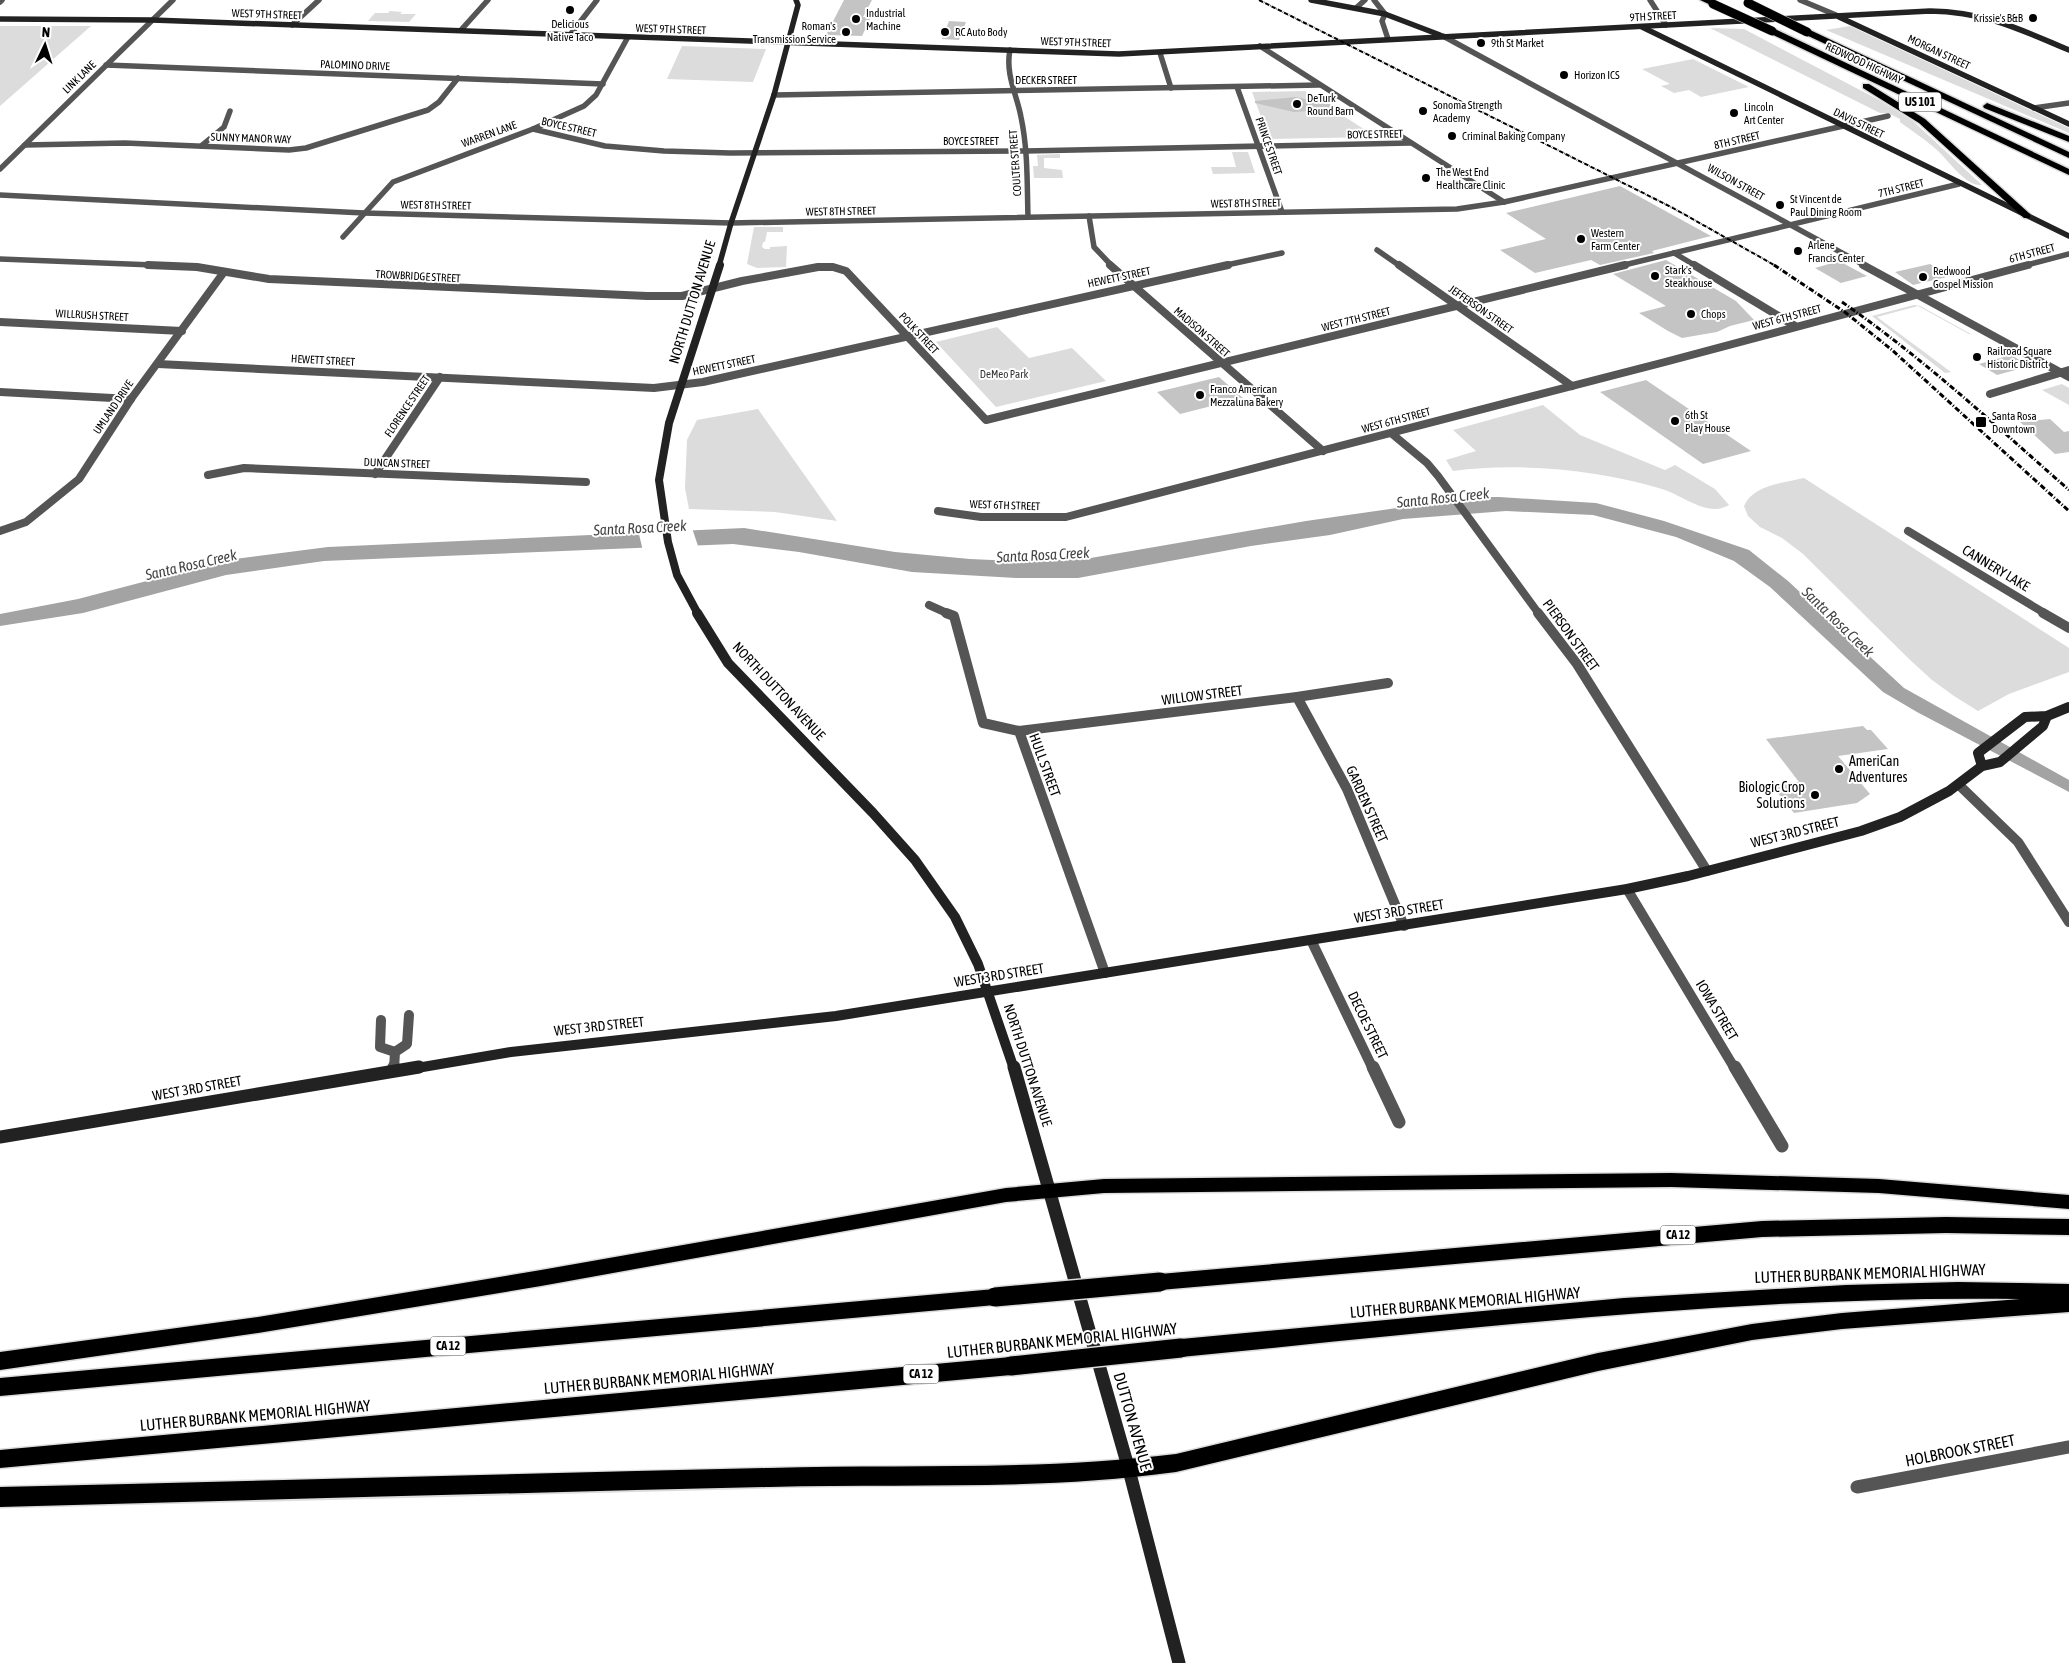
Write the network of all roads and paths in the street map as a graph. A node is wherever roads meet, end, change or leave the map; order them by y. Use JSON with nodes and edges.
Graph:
{"nodes":[{"id":1,"x":173,"y":0,"type":"edge"},
{"id":2,"x":319,"y":0,"type":"edge"},
{"id":3,"x":488,"y":0,"type":"edge"},
{"id":4,"x":597,"y":0,"type":"edge"},
{"id":5,"x":796,"y":0,"type":"edge"},
{"id":6,"x":1332,"y":0,"type":"edge"},
{"id":7,"x":1365,"y":0,"type":"edge"},
{"id":8,"x":1374,"y":0,"type":"edge"},
{"id":9,"x":1650,"y":0,"type":"edge"},
{"id":10,"x":1704,"y":0,"type":"edge"},
{"id":11,"x":1800,"y":0,"type":"edge"},
{"id":12,"x":1314,"y":1,"type":"edge"},
{"id":13,"x":1745,"y":2,"type":"edge"},
{"id":14,"x":1356,"y":8,"type":"junction"},
{"id":15,"x":1385,"y":14,"type":"junction"},
{"id":16,"x":1836,"y":15,"type":"junction"},
{"id":17,"x":0,"y":19,"type":"edge"},
{"id":18,"x":152,"y":20,"type":"junction"},
{"id":19,"x":292,"y":25,"type":"junction"},
{"id":20,"x":1666,"y":25,"type":"junction"},
{"id":21,"x":1641,"y":27,"type":"junction"},
{"id":22,"x":461,"y":30,"type":"junction"},
{"id":23,"x":1772,"y":31,"type":"junction"},
{"id":24,"x":1807,"y":32,"type":"junction"},
{"id":25,"x":570,"y":35,"type":"junction"},
{"id":26,"x":1443,"y":36,"type":"junction"},
{"id":27,"x":628,"y":37,"type":"junction"},
{"id":28,"x":1388,"y":39,"type":"junction"},
{"id":29,"x":1342,"y":41,"type":"joint"},
{"id":30,"x":788,"y":44,"type":"junction"},
{"id":31,"x":1260,"y":46,"type":"junction"},
{"id":32,"x":2068,"y":48,"type":"edge"},
{"id":33,"x":1010,"y":50,"type":"junction"},
{"id":34,"x":1160,"y":53,"type":"junction"},
{"id":35,"x":106,"y":65,"type":"junction"},
{"id":36,"x":458,"y":78,"type":"junction"},
{"id":37,"x":603,"y":84,"type":"junction"},
{"id":38,"x":1319,"y":85,"type":"junction"},
{"id":39,"x":1237,"y":87,"type":"junction"},
{"id":40,"x":1171,"y":88,"type":"junction"},
{"id":41,"x":1012,"y":90,"type":"junction"},
{"id":42,"x":774,"y":95,"type":"junction"},
{"id":43,"x":2069,"y":102,"type":"edge"},
{"id":44,"x":2034,"y":108,"type":"junction"},
{"id":45,"x":230,"y":111,"type":"dead end"},
{"id":46,"x":1888,"y":116,"type":"dead end"},
{"id":47,"x":2069,"y":124,"type":"edge"},
{"id":48,"x":1843,"y":126,"type":"junction"},
{"id":49,"x":534,"y":129,"type":"junction"},
{"id":50,"x":2069,"y":139,"type":"edge"},
{"id":51,"x":1410,"y":143,"type":"junction"},
{"id":52,"x":24,"y":145,"type":"junction"},
{"id":53,"x":201,"y":146,"type":"junction"},
{"id":54,"x":1259,"y":146,"type":"junction"},
{"id":55,"x":1026,"y":151,"type":"junction"},
{"id":56,"x":754,"y":153,"type":"junction"},
{"id":57,"x":2069,"y":155,"type":"edge"},
{"id":58,"x":1678,"y":163,"type":"junction"},
{"id":59,"x":0,"y":169,"type":"edge"},
{"id":60,"x":2069,"y":172,"type":"edge"},
{"id":61,"x":1959,"y":184,"type":"junction"},
{"id":62,"x":0,"y":195,"type":"edge"},
{"id":63,"x":1504,"y":202,"type":"junction"},
{"id":64,"x":1282,"y":212,"type":"junction"},
{"id":65,"x":364,"y":213,"type":"junction"},
{"id":66,"x":1089,"y":216,"type":"junction"},
{"id":67,"x":2027,"y":216,"type":"junction"},
{"id":68,"x":1028,"y":217,"type":"junction"},
{"id":69,"x":731,"y":223,"type":"junction"},
{"id":70,"x":1790,"y":225,"type":"junction"},
{"id":71,"x":2069,"y":236,"type":"edge"},
{"id":72,"x":343,"y":237,"type":"dead end"},
{"id":73,"x":1730,"y":239,"type":"joint"},
{"id":74,"x":1377,"y":250,"type":"dead end"},
{"id":75,"x":1282,"y":253,"type":"dead end"},
{"id":76,"x":1674,"y":253,"type":"junction"},
{"id":77,"x":2069,"y":254,"type":"edge"},
{"id":78,"x":0,"y":258,"type":"edge"},
{"id":79,"x":833,"y":267,"type":"joint"},
{"id":80,"x":224,"y":272,"type":"junction"},
{"id":81,"x":1132,"y":286,"type":"junction"},
{"id":82,"x":713,"y":289,"type":"junction"},
{"id":83,"x":1915,"y":295,"type":"junction"},
{"id":84,"x":1457,"y":306,"type":"junction"},
{"id":85,"x":1856,"y":310,"type":"joint"},
{"id":86,"x":0,"y":322,"type":"edge"},
{"id":87,"x":1795,"y":326,"type":"junction"},
{"id":88,"x":182,"y":331,"type":"junction"},
{"id":89,"x":906,"y":336,"type":"junction"},
{"id":90,"x":1220,"y":363,"type":"junction"},
{"id":91,"x":158,"y":364,"type":"junction"},
{"id":92,"x":2069,"y":370,"type":"edge"},
{"id":93,"x":2059,"y":372,"type":"junction"},
{"id":94,"x":440,"y":377,"type":"junction"},
{"id":95,"x":2069,"y":377,"type":"edge"},
{"id":96,"x":682,"y":384,"type":"junction"},
{"id":97,"x":1572,"y":386,"type":"junction"},
{"id":98,"x":0,"y":392,"type":"edge"},
{"id":99,"x":1990,"y":394,"type":"dead end"},
{"id":100,"x":131,"y":399,"type":"junction"},
{"id":101,"x":986,"y":420,"type":"joint"},
{"id":102,"x":1391,"y":433,"type":"junction"},
{"id":103,"x":1323,"y":451,"type":"junction"},
{"id":104,"x":375,"y":474,"type":"junction"},
{"id":105,"x":208,"y":475,"type":"dead end"},
{"id":106,"x":586,"y":482,"type":"dead end"},
{"id":107,"x":938,"y":511,"type":"dead end"},
{"id":108,"x":0,"y":531,"type":"edge"},
{"id":109,"x":1908,"y":531,"type":"dead end"},
{"id":110,"x":929,"y":605,"type":"dead end"},
{"id":111,"x":2069,"y":628,"type":"edge"},
{"id":112,"x":1388,"y":683,"type":"dead end"},
{"id":113,"x":1298,"y":697,"type":"junction"},
{"id":114,"x":2069,"y":706,"type":"edge"},
{"id":115,"x":2046,"y":716,"type":"junction"},
{"id":116,"x":1018,"y":731,"type":"junction"},
{"id":117,"x":1982,"y":766,"type":"junction"},
{"id":118,"x":1959,"y":784,"type":"junction"},
{"id":119,"x":1707,"y":871,"type":"junction"},
{"id":120,"x":1627,"y":889,"type":"junction"},
{"id":121,"x":2069,"y":922,"type":"edge"},
{"id":122,"x":1404,"y":926,"type":"junction"},
{"id":123,"x":1311,"y":940,"type":"junction"},
{"id":124,"x":1105,"y":973,"type":"junction"},
{"id":125,"x":989,"y":992,"type":"junction"},
{"id":126,"x":409,"y":1015,"type":"dead end"},
{"id":127,"x":381,"y":1020,"type":"dead end"},
{"id":128,"x":396,"y":1052,"type":"junction"},
{"id":129,"x":394,"y":1070,"type":"junction"},
{"id":130,"x":1399,"y":1122,"type":"dead end"},
{"id":131,"x":0,"y":1137,"type":"edge"},
{"id":132,"x":1782,"y":1146,"type":"dead end"},
{"id":133,"x":1050,"y":1190,"type":"junction"},
{"id":134,"x":2069,"y":1202,"type":"edge"},
{"id":135,"x":2069,"y":1227,"type":"edge"},
{"id":136,"x":2069,"y":1292,"type":"edge"},
{"id":137,"x":2069,"y":1304,"type":"edge"},
{"id":138,"x":0,"y":1361,"type":"edge"},
{"id":139,"x":0,"y":1386,"type":"edge"},
{"id":140,"x":2069,"y":1447,"type":"edge"},
{"id":141,"x":0,"y":1459,"type":"edge"},
{"id":142,"x":1129,"y":1470,"type":"junction"},
{"id":143,"x":1858,"y":1487,"type":"dead end"},
{"id":144,"x":0,"y":1497,"type":"edge"},
{"id":145,"x":1179,"y":1663,"type":"edge"}],
"edges":[{"from":1,"to":18,"type":"street","name":"LINK LANE"},
{"from":2,"to":19,"type":"street"},
{"from":3,"to":22,"type":"street"},
{"from":4,"to":25,"type":"street"},
{"from":5,"to":30,"type":"street","name":"NORTH DUTTON AVENUE"},
{"from":6,"to":12,"type":"street"},
{"from":7,"to":14,"type":"street"},
{"from":8,"to":15,"type":"street"},
{"from":9,"to":20,"type":"street"},
{"from":10,"to":23,"type":"highway","name":"REDWOOD HIGHWAY","number":"US 101","bridge":true},
{"from":11,"to":16,"type":"street","name":"MORGAN STREET"},
{"from":12,"to":14,"type":"street"},
{"from":13,"to":24,"type":"highway","name":"REDWOOD HIGHWAY","number":"US 101","bridge":true},
{"from":14,"to":15,"type":"street"},
{"from":15,"to":26,"type":"street"},
{"from":15,"to":28,"type":"street"},
{"from":16,"to":20,"type":"street","name":"9TH STREET"},
{"from":16,"to":32,"type":"street","name":"9TH STREET"},
{"from":16,"to":44,"type":"street","name":"MORGAN STREET"},
{"from":17,"to":18,"type":"street","name":"WEST 9TH STREET"},
{"from":18,"to":19,"type":"street","name":"WEST 9TH STREET"},
{"from":18,"to":35,"type":"street","name":"LINK LANE"},
{"from":19,"to":22,"type":"street","name":"WEST 9TH STREET"},
{"from":20,"to":21,"type":"street","name":"9TH STREET"},
{"from":21,"to":26,"type":"street","name":"9TH STREET"},
{"from":21,"to":48,"type":"street","name":"DAVIS STREET"},
{"from":22,"to":25,"type":"street","name":"WEST 9TH STREET"},
{"from":23,"to":60,"type":"highway","name":"REDWOOD HIGHWAY","number":"US 101"},
{"from":23,"to":67,"type":"highway"},
{"from":24,"to":50,"type":"highway"},
{"from":24,"to":57,"type":"highway","name":"REDWOOD HIGHWAY","number":"US 101"},
{"from":25,"to":27,"type":"street","name":"WEST 9TH STREET"},
{"from":26,"to":28,"type":"street","name":"9TH STREET"},
{"from":26,"to":58,"type":"street","name":"WILSON STREET"},
{"from":27,"to":30,"type":"street","name":"WEST 9TH STREET"},
{"from":27,"to":37,"type":"street","name":"WARREN LANE"},
{"from":28,"to":29,"type":"street","name":"9TH STREET"},
{"from":29,"to":31,"type":"street","name":"WEST 9TH STREET"},
{"from":30,"to":33,"type":"street","name":"WEST 9TH STREET"},
{"from":30,"to":42,"type":"street","name":"NORTH DUTTON AVENUE"},
{"from":31,"to":34,"type":"street","name":"WEST 9TH STREET"},
{"from":31,"to":38,"type":"street"},
{"from":33,"to":34,"type":"street","name":"WEST 9TH STREET"},
{"from":33,"to":41,"type":"street","name":"COULTER STREET"},
{"from":34,"to":40,"type":"street"},
{"from":35,"to":36,"type":"street","name":"PALOMINO DRIVE"},
{"from":35,"to":52,"type":"street","name":"LINK LANE"},
{"from":36,"to":37,"type":"street","name":"PALOMINO DRIVE"},
{"from":36,"to":53,"type":"street","name":"SUNNY MANOR WAY"},
{"from":37,"to":49,"type":"street","name":"WARREN LANE"},
{"from":38,"to":39,"type":"street","name":"DECKER STREET"},
{"from":38,"to":51,"type":"street"},
{"from":39,"to":40,"type":"street","name":"DECKER STREET"},
{"from":39,"to":54,"type":"street","name":"PRINCE STREET"},
{"from":40,"to":41,"type":"street","name":"DECKER STREET"},
{"from":41,"to":42,"type":"street","name":"DECKER STREET"},
{"from":41,"to":55,"type":"street","name":"COULTER STREET"},
{"from":42,"to":56,"type":"street","name":"NORTH DUTTON AVENUE"},
{"from":43,"to":44,"type":"street"},
{"from":44,"to":47,"type":"street","name":"MORGAN STREET"},
{"from":45,"to":53,"type":"street"},
{"from":46,"to":48,"type":"street","name":"8TH STREET"},
{"from":48,"to":58,"type":"street","name":"8TH STREET"},
{"from":48,"to":61,"type":"street","name":"DAVIS STREET"},
{"from":49,"to":56,"type":"street","name":"BOYCE STREET"},
{"from":49,"to":65,"type":"street","name":"WARREN LANE"},
{"from":51,"to":54,"type":"street","name":"BOYCE STREET"},
{"from":51,"to":63,"type":"street"},
{"from":52,"to":53,"type":"street","name":"SUNNY MANOR WAY"},
{"from":52,"to":59,"type":"street","name":"LINK LANE"},
{"from":54,"to":55,"type":"street","name":"BOYCE STREET"},
{"from":54,"to":64,"type":"street","name":"PRINCE STREET"},
{"from":55,"to":56,"type":"street","name":"BOYCE STREET"},
{"from":55,"to":68,"type":"street","name":"COULTER STREET"},
{"from":56,"to":69,"type":"street","name":"NORTH DUTTON AVENUE"},
{"from":58,"to":63,"type":"street","name":"WEST 8TH STREET"},
{"from":58,"to":70,"type":"street","name":"WILSON STREET"},
{"from":61,"to":67,"type":"street","name":"DAVIS STREET"},
{"from":61,"to":70,"type":"street","name":"7TH STREET"},
{"from":62,"to":65,"type":"street","name":"WEST 8TH STREET"},
{"from":63,"to":64,"type":"street","name":"WEST 8TH STREET"},
{"from":64,"to":66,"type":"street","name":"WEST 8TH STREET"},
{"from":65,"to":69,"type":"street","name":"WEST 8TH STREET"},
{"from":65,"to":72,"type":"street","name":"WARREN LANE"},
{"from":66,"to":68,"type":"street","name":"WEST 8TH STREET"},
{"from":66,"to":81,"type":"street","name":"MADISON STREET"},
{"from":67,"to":71,"type":"street","name":"DAVIS STREET"},
{"from":68,"to":69,"type":"street","name":"WEST 8TH STREET"},
{"from":69,"to":82,"type":"street","name":"NORTH DUTTON AVENUE"},
{"from":70,"to":73,"type":"street","name":"7TH STREET"},
{"from":70,"to":83,"type":"street","name":"WILSON STREET"},
{"from":73,"to":76,"type":"street","name":"WEST 7TH STREET"},
{"from":74,"to":84,"type":"street","name":"JEFFERSON STREET"},
{"from":75,"to":81,"type":"street","name":"HEWETT STREET"},
{"from":76,"to":84,"type":"street","name":"WEST 7TH STREET"},
{"from":76,"to":87,"type":"street"},
{"from":77,"to":83,"type":"street","name":"6TH STREET"},
{"from":78,"to":80,"type":"street","name":"TROWBRIDGE STREET"},
{"from":79,"to":82,"type":"street","name":"TROWBRIDGE STREET"},
{"from":79,"to":89,"type":"street","name":"POLK STREET"},
{"from":80,"to":82,"type":"street","name":"TROWBRIDGE STREET"},
{"from":80,"to":88,"type":"street","name":"UMLAND DRIVE"},
{"from":81,"to":89,"type":"street","name":"HEWETT STREET"},
{"from":81,"to":90,"type":"street","name":"MADISON STREET"},
{"from":82,"to":96,"type":"street","name":"NORTH DUTTON AVENUE"},
{"from":83,"to":85,"type":"street","name":"6TH STREET"},
{"from":83,"to":93,"type":"street","name":"WILSON STREET"},
{"from":84,"to":90,"type":"street","name":"WEST 7TH STREET"},
{"from":84,"to":97,"type":"street","name":"JEFFERSON STREET"},
{"from":85,"to":87,"type":"street","name":"WEST 6TH STREET"},
{"from":86,"to":88,"type":"street","name":"WILLRUSH STREET"},
{"from":87,"to":97,"type":"street","name":"WEST 6TH STREET"},
{"from":88,"to":91,"type":"street","name":"UMLAND DRIVE"},
{"from":89,"to":96,"type":"street","name":"HEWETT STREET"},
{"from":89,"to":101,"type":"street","name":"POLK STREET"},
{"from":90,"to":101,"type":"street","name":"WEST 7TH STREET"},
{"from":90,"to":103,"type":"street","name":"MADISON STREET"},
{"from":91,"to":94,"type":"street","name":"HEWETT STREET"},
{"from":91,"to":100,"type":"street","name":"UMLAND DRIVE"},
{"from":92,"to":93,"type":"street"},
{"from":93,"to":95,"type":"street","name":"WILSON STREET"},
{"from":93,"to":99,"type":"street"},
{"from":94,"to":96,"type":"street","name":"HEWETT STREET"},
{"from":94,"to":104,"type":"street","name":"FLORENCE STREET"},
{"from":96,"to":125,"type":"street","name":"NORTH DUTTON AVENUE"},
{"from":97,"to":102,"type":"street","name":"WEST 6TH STREET"},
{"from":98,"to":100,"type":"street"},
{"from":100,"to":108,"type":"street","name":"UMLAND DRIVE"},
{"from":102,"to":103,"type":"street","name":"WEST 6TH STREET"},
{"from":102,"to":119,"type":"street","name":"PIERSON STREET"},
{"from":103,"to":107,"type":"street","name":"WEST 6TH STREET"},
{"from":104,"to":105,"type":"street","name":"DUNCAN STREET"},
{"from":104,"to":106,"type":"street","name":"DUNCAN STREET"},
{"from":109,"to":111,"type":"street","name":"CANNERY LAKE"},
{"from":110,"to":116,"type":"street","name":"HULL STREET"},
{"from":112,"to":113,"type":"street","name":"WILLOW STREET"},
{"from":113,"to":116,"type":"street","name":"WILLOW STREET"},
{"from":113,"to":122,"type":"street","name":"GARDEN STREET"},
{"from":114,"to":115,"type":"street"},
{"from":115,"to":117,"type":"street","name":"WEST 3RD STREET"},
{"from":115,"to":117,"type":"street"},
{"from":116,"to":124,"type":"street","name":"HULL STREET"},
{"from":117,"to":118,"type":"street","name":"WEST 3RD STREET"},
{"from":118,"to":119,"type":"street","name":"WEST 3RD STREET"},
{"from":118,"to":121,"type":"street"},
{"from":119,"to":120,"type":"street","name":"WEST 3RD STREET"},
{"from":120,"to":122,"type":"street","name":"WEST 3RD STREET"},
{"from":120,"to":132,"type":"street","name":"IOWA STREET"},
{"from":122,"to":123,"type":"street","name":"WEST 3RD STREET"},
{"from":123,"to":124,"type":"street","name":"WEST 3RD STREET"},
{"from":123,"to":130,"type":"street","name":"DECOE STREET"},
{"from":124,"to":125,"type":"street","name":"WEST 3RD STREET"},
{"from":125,"to":129,"type":"street","name":"WEST 3RD STREET"},
{"from":125,"to":133,"type":"street","name":"NORTH DUTTON AVENUE"},
{"from":126,"to":128,"type":"street"},
{"from":127,"to":128,"type":"street"},
{"from":128,"to":129,"type":"street"},
{"from":129,"to":131,"type":"street","name":"WEST 3RD STREET"},
{"from":133,"to":134,"type":"highway"},
{"from":133,"to":138,"type":"highway"},
{"from":133,"to":142,"type":"street","name":"DUTTON AVENUE"},
{"from":135,"to":139,"type":"highway","number":"CA 12","bridge":true},
{"from":136,"to":141,"type":"highway","name":"LUTHER BURBANK MEMORIAL HIGHWAY","number":"CA 12","bridge":true},
{"from":137,"to":142,"type":"highway"},
{"from":140,"to":143,"type":"street","name":"HOLBROOK STREET"},
{"from":142,"to":144,"type":"highway"},
{"from":142,"to":145,"type":"street","name":"DUTTON AVENUE"}]}
